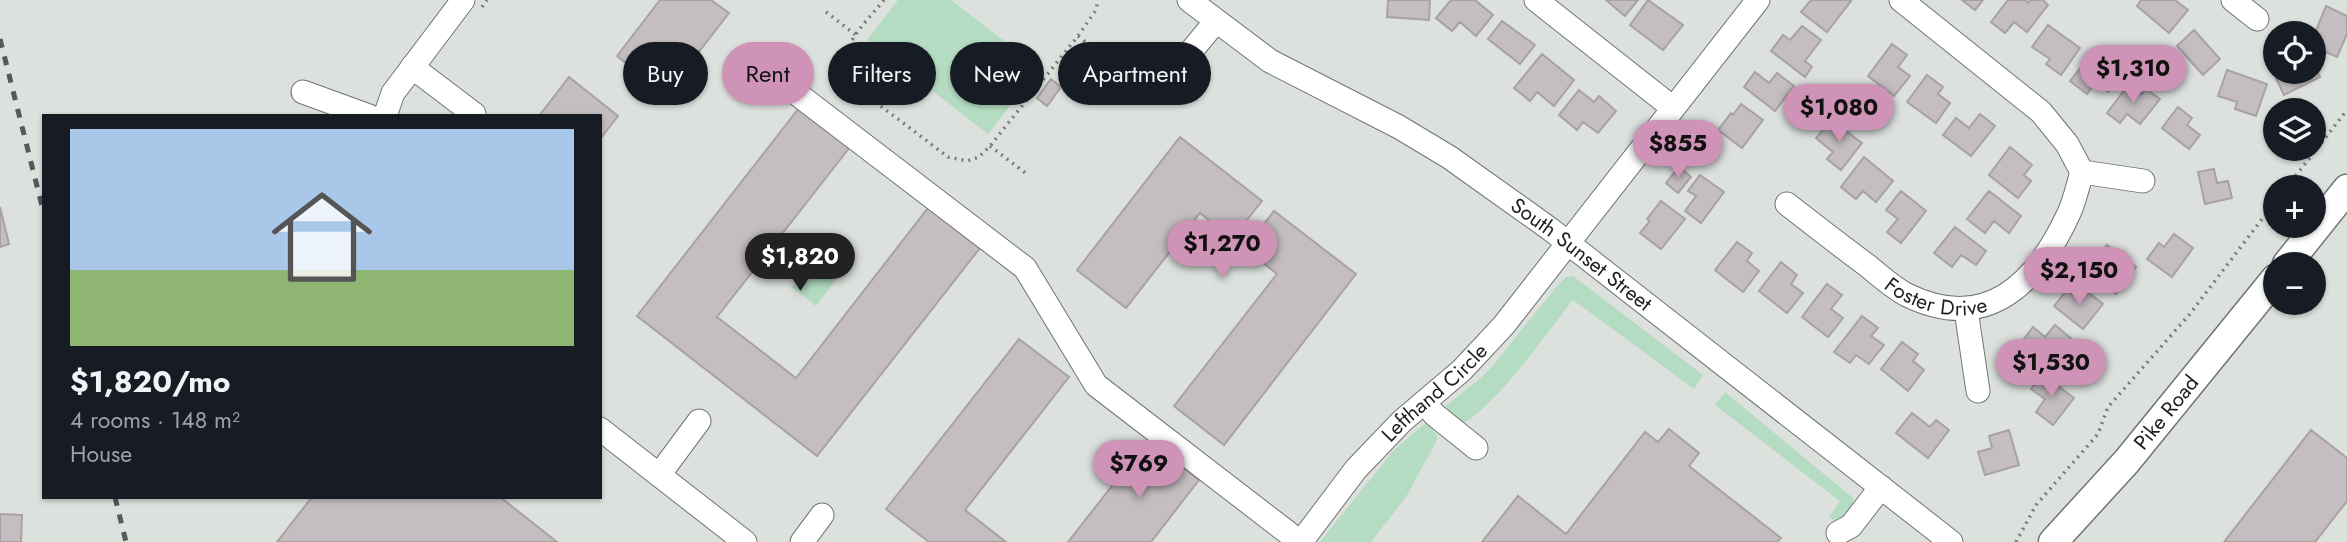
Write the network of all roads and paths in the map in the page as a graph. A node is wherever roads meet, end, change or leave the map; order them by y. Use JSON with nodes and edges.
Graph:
{"nodes":[{"id":1,"x":463,"y":0,"type":"edge"},
{"id":2,"x":884,"y":0,"type":"edge"},
{"id":3,"x":1098,"y":0,"type":"edge"},
{"id":4,"x":1189,"y":0,"type":"edge"},
{"id":5,"x":1536,"y":0,"type":"edge"},
{"id":6,"x":1758,"y":0,"type":"edge"},
{"id":7,"x":1901,"y":0,"type":"edge"},
{"id":8,"x":2234,"y":0,"type":"edge"},
{"id":9,"x":826,"y":12,"type":"dead end"},
{"id":10,"x":2257,"y":19,"type":"dead end"},
{"id":11,"x":1216,"y":21,"type":"junction"},
{"id":12,"x":856,"y":35,"type":"junction"},
{"id":13,"x":1078,"y":36,"type":"junction"},
{"id":14,"x":1086,"y":42,"type":"edge"},
{"id":15,"x":1199,"y":42,"type":"edge"},
{"id":16,"x":411,"y":67,"type":"junction"},
{"id":17,"x":303,"y":92,"type":"dead end"},
{"id":18,"x":812,"y":105,"type":"edge"},
{"id":19,"x":1673,"y":108,"type":"junction"},
{"id":20,"x":2347,"y":110,"type":"edge"},
{"id":21,"x":364,"y":114,"type":"edge"},
{"id":22,"x":386,"y":114,"type":"edge"},
{"id":23,"x":474,"y":114,"type":"edge"},
{"id":24,"x":990,"y":146,"type":"junction"},
{"id":25,"x":2081,"y":172,"type":"junction"},
{"id":26,"x":1028,"y":175,"type":"dead end"},
{"id":27,"x":2296,"y":175,"type":"edge"},
{"id":28,"x":2143,"y":181,"type":"dead end"},
{"id":29,"x":2347,"y":189,"type":"edge"},
{"id":30,"x":1787,"y":204,"type":"dead end"},
{"id":31,"x":2263,"y":218,"type":"edge"},
{"id":32,"x":1568,"y":244,"type":"junction"},
{"id":33,"x":2297,"y":252,"type":"edge"},
{"id":34,"x":2263,"y":294,"type":"edge"},
{"id":35,"x":1966,"y":310,"type":"junction"},
{"id":36,"x":1978,"y":391,"type":"dead end"},
{"id":37,"x":1424,"y":402,"type":"junction"},
{"id":38,"x":699,"y":421,"type":"dead end"},
{"id":39,"x":602,"y":431,"type":"edge"},
{"id":40,"x":1476,"y":448,"type":"dead end"},
{"id":41,"x":659,"y":475,"type":"junction"},
{"id":42,"x":1881,"y":487,"type":"junction"},
{"id":43,"x":822,"y":515,"type":"dead end"},
{"id":44,"x":1838,"y":533,"type":"dead end"},
{"id":45,"x":745,"y":542,"type":"edge"},
{"id":46,"x":802,"y":542,"type":"edge"},
{"id":47,"x":1301,"y":542,"type":"edge"},
{"id":48,"x":1951,"y":542,"type":"edge"},
{"id":49,"x":2016,"y":542,"type":"edge"},
{"id":50,"x":2053,"y":542,"type":"edge"}],
"edges":[{"from":1,"to":16,"type":"street"},
{"from":2,"to":12,"type":"path"},
{"from":3,"to":13,"type":"path"},
{"from":4,"to":11,"type":"street","name":"South Sunset Street"},
{"from":5,"to":19,"type":"street"},
{"from":6,"to":19,"type":"street","name":"Lefthand Circle"},
{"from":7,"to":25,"type":"street"},
{"from":8,"to":10,"type":"street"},
{"from":9,"to":12,"type":"path"},
{"from":11,"to":15,"type":"street"},
{"from":11,"to":32,"type":"street","name":"South Sunset Street"},
{"from":12,"to":24,"type":"path"},
{"from":13,"to":14,"type":"path"},
{"from":13,"to":24,"type":"path"},
{"from":16,"to":22,"type":"street"},
{"from":16,"to":23,"type":"street"},
{"from":17,"to":21,"type":"street"},
{"from":18,"to":47,"type":"street"},
{"from":19,"to":32,"type":"street","name":"Lefthand Circle"},
{"from":20,"to":27,"type":"path"},
{"from":24,"to":26,"type":"path"},
{"from":25,"to":28,"type":"street"},
{"from":25,"to":35,"type":"street","name":"Foster Drive"},
{"from":29,"to":33,"type":"main road"},
{"from":30,"to":35,"type":"street","name":"Foster Drive"},
{"from":31,"to":49,"type":"path"},
{"from":32,"to":37,"type":"street","name":"Lefthand Circle"},
{"from":32,"to":42,"type":"street","name":"South Sunset Street"},
{"from":34,"to":50,"type":"main road","name":"Pike Road"},
{"from":35,"to":36,"type":"street"},
{"from":37,"to":40,"type":"street"},
{"from":37,"to":47,"type":"street","name":"Lefthand Circle"},
{"from":38,"to":41,"type":"street"},
{"from":39,"to":41,"type":"street"},
{"from":41,"to":45,"type":"street"},
{"from":42,"to":44,"type":"street"},
{"from":42,"to":48,"type":"street","name":"South Sunset Street"},
{"from":43,"to":46,"type":"street"}]}
